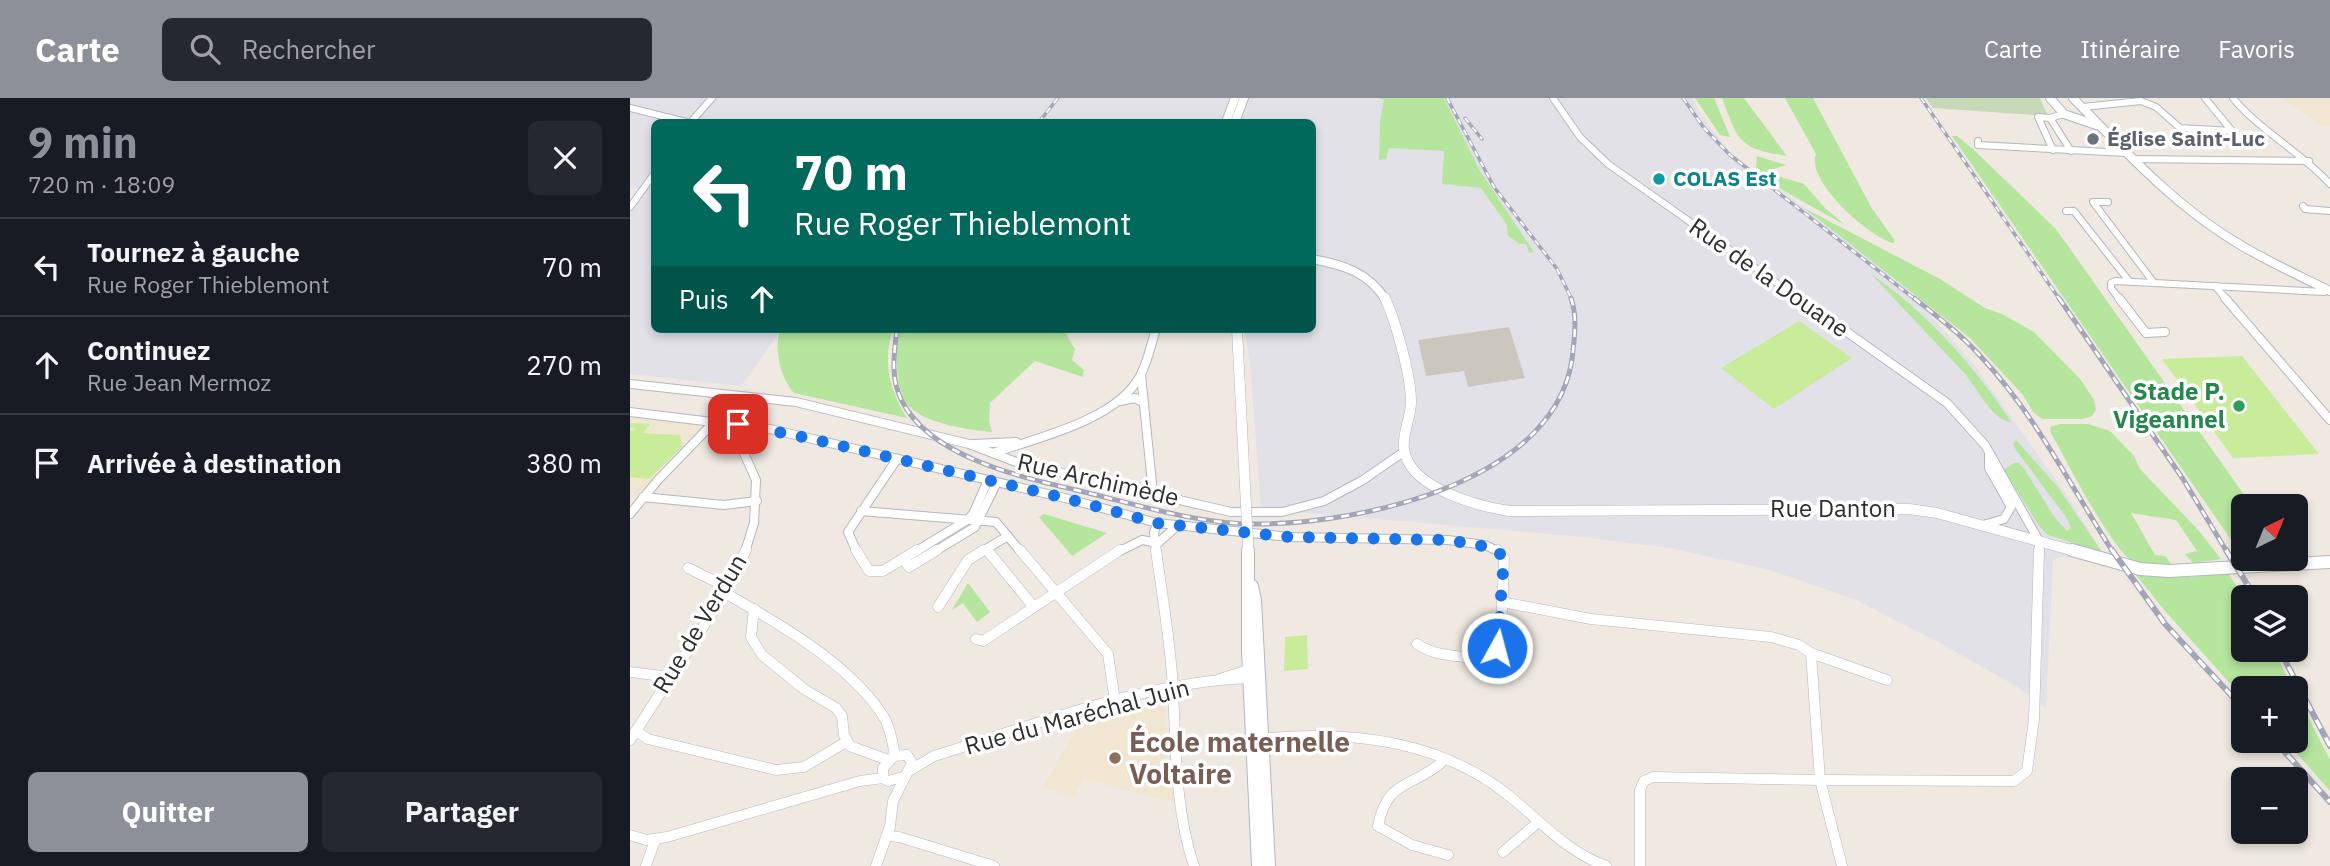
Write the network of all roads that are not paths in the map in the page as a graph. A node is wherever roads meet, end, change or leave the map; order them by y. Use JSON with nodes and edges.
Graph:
{"nodes":[{"id":1,"x":712,"y":98,"type":"edge"},
{"id":2,"x":1235,"y":98,"type":"edge"},
{"id":3,"x":1244,"y":98,"type":"edge"},
{"id":4,"x":1553,"y":98,"type":"edge"},
{"id":5,"x":2050,"y":98,"type":"edge"},
{"id":6,"x":2073,"y":98,"type":"edge"},
{"id":7,"x":2204,"y":98,"type":"edge"},
{"id":8,"x":2233,"y":98,"type":"edge"},
{"id":9,"x":2133,"y":99,"type":"edge"},
{"id":10,"x":2083,"y":107,"type":"junction"},
{"id":11,"x":630,"y":108,"type":"edge"},
{"id":12,"x":2064,"y":114,"type":"junction"},
{"id":13,"x":2050,"y":118,"type":"junction"},
{"id":14,"x":676,"y":119,"type":"edge"},
{"id":15,"x":691,"y":119,"type":"edge"},
{"id":16,"x":1227,"y":119,"type":"edge"},
{"id":17,"x":1236,"y":119,"type":"edge"},
{"id":18,"x":2091,"y":119,"type":"junction"},
{"id":19,"x":1978,"y":141,"type":"dead end"},
{"id":20,"x":2053,"y":150,"type":"junction"},
{"id":21,"x":2071,"y":151,"type":"junction"},
{"id":22,"x":2129,"y":156,"type":"junction"},
{"id":23,"x":2309,"y":161,"type":"junction"},
{"id":24,"x":651,"y":178,"type":"edge"},
{"id":25,"x":2330,"y":184,"type":"edge"},
{"id":26,"x":2108,"y":202,"type":"dead end"},
{"id":27,"x":2303,"y":206,"type":"dead end"},
{"id":28,"x":630,"y":207,"type":"edge"},
{"id":29,"x":2066,"y":211,"type":"dead end"},
{"id":30,"x":2330,"y":211,"type":"edge"},
{"id":31,"x":1316,"y":260,"type":"edge"},
{"id":32,"x":2129,"y":281,"type":"junction"},
{"id":33,"x":2154,"y":282,"type":"junction"},
{"id":34,"x":2214,"y":286,"type":"junction"},
{"id":35,"x":2329,"y":291,"type":"edge"},
{"id":36,"x":2165,"y":332,"type":"dead end"},
{"id":37,"x":1155,"y":333,"type":"edge"},
{"id":38,"x":1237,"y":333,"type":"edge"},
{"id":39,"x":1142,"y":375,"type":"junction"},
{"id":40,"x":630,"y":384,"type":"edge"},
{"id":41,"x":1117,"y":402,"type":"junction"},
{"id":42,"x":1144,"y":403,"type":"junction"},
{"id":43,"x":630,"y":412,"type":"edge"},
{"id":44,"x":2330,"y":420,"type":"edge"},
{"id":45,"x":715,"y":422,"type":"junction"},
{"id":46,"x":738,"y":424,"type":"junction"},
{"id":47,"x":1022,"y":442,"type":"junction"},
{"id":48,"x":969,"y":444,"type":"junction"},
{"id":49,"x":1405,"y":451,"type":"junction"},
{"id":50,"x":993,"y":453,"type":"junction"},
{"id":51,"x":1989,"y":454,"type":"junction"},
{"id":52,"x":897,"y":459,"type":"junction"},
{"id":53,"x":1023,"y":464,"type":"junction"},
{"id":54,"x":992,"y":481,"type":"junction"},
{"id":55,"x":1153,"y":493,"type":"junction"},
{"id":56,"x":643,"y":497,"type":"junction"},
{"id":57,"x":757,"y":501,"type":"junction"},
{"id":58,"x":861,"y":511,"type":"junction"},
{"id":59,"x":630,"y":514,"type":"edge"},
{"id":60,"x":967,"y":520,"type":"junction"},
{"id":61,"x":979,"y":520,"type":"junction"},
{"id":62,"x":1157,"y":523,"type":"junction"},
{"id":63,"x":1980,"y":525,"type":"junction"},
{"id":64,"x":1177,"y":526,"type":"junction"},
{"id":65,"x":1007,"y":536,"type":"junction"},
{"id":66,"x":2039,"y":541,"type":"junction"},
{"id":67,"x":1157,"y":542,"type":"junction"},
{"id":68,"x":986,"y":549,"type":"junction"},
{"id":69,"x":903,"y":559,"type":"junction"},
{"id":70,"x":2330,"y":562,"type":"edge"},
{"id":71,"x":688,"y":568,"type":"dead end"},
{"id":72,"x":726,"y":590,"type":"junction"},
{"id":73,"x":1055,"y":593,"type":"junction"},
{"id":74,"x":1502,"y":602,"type":"junction"},
{"id":75,"x":1033,"y":606,"type":"junction"},
{"id":76,"x":938,"y":607,"type":"dead end"},
{"id":77,"x":754,"y":609,"type":"junction"},
{"id":78,"x":976,"y":639,"type":"dead end"},
{"id":79,"x":1417,"y":644,"type":"dead end"},
{"id":80,"x":1811,"y":653,"type":"junction"},
{"id":81,"x":630,"y":672,"type":"edge"},
{"id":82,"x":1254,"y":673,"type":"junction"},
{"id":83,"x":670,"y":677,"type":"junction"},
{"id":84,"x":1887,"y":680,"type":"dead end"},
{"id":85,"x":1173,"y":688,"type":"junction"},
{"id":86,"x":1115,"y":701,"type":"junction"},
{"id":87,"x":633,"y":735,"type":"edge"},
{"id":88,"x":1257,"y":739,"type":"junction"},
{"id":89,"x":846,"y":742,"type":"junction"},
{"id":90,"x":934,"y":756,"type":"junction"},
{"id":91,"x":910,"y":757,"type":"junction"},
{"id":92,"x":889,"y":760,"type":"junction"},
{"id":93,"x":1444,"y":760,"type":"junction"},
{"id":94,"x":906,"y":774,"type":"junction"},
{"id":95,"x":885,"y":779,"type":"junction"},
{"id":96,"x":1819,"y":780,"type":"junction"},
{"id":97,"x":860,"y":781,"type":"junction"},
{"id":98,"x":893,"y":801,"type":"junction"},
{"id":99,"x":1536,"y":824,"type":"junction"},
{"id":100,"x":630,"y":835,"type":"edge"},
{"id":101,"x":887,"y":836,"type":"junction"},
{"id":102,"x":655,"y":840,"type":"junction"},
{"id":103,"x":1503,"y":852,"type":"dead end"},
{"id":104,"x":1448,"y":855,"type":"dead end"},
{"id":105,"x":646,"y":866,"type":"edge"},
{"id":106,"x":876,"y":866,"type":"edge"},
{"id":107,"x":994,"y":866,"type":"edge"},
{"id":108,"x":1194,"y":866,"type":"edge"},
{"id":109,"x":1258,"y":866,"type":"edge"},
{"id":110,"x":1269,"y":866,"type":"edge"},
{"id":111,"x":1606,"y":866,"type":"edge"},
{"id":112,"x":1640,"y":866,"type":"edge"},
{"id":113,"x":1842,"y":866,"type":"edge"}],
"edges":[{"from":1,"to":15,"type":"street"},
{"from":2,"to":16,"type":"street"},
{"from":3,"to":17,"type":"street"},
{"from":4,"to":51,"type":"street","name":"Rue de la Douane"},
{"from":5,"to":12,"type":"street"},
{"from":6,"to":10,"type":"street"},
{"from":7,"to":9,"type":"street"},
{"from":8,"to":23,"type":"street"},
{"from":9,"to":10,"type":"street"},
{"from":10,"to":18,"type":"street"},
{"from":11,"to":14,"type":"street"},
{"from":12,"to":13,"type":"street"},
{"from":12,"to":18,"type":"street"},
{"from":13,"to":20,"type":"street"},
{"from":13,"to":21,"type":"street"},
{"from":18,"to":22,"type":"street"},
{"from":19,"to":20,"type":"street"},
{"from":20,"to":21,"type":"street"},
{"from":21,"to":22,"type":"street"},
{"from":22,"to":23,"type":"street"},
{"from":22,"to":35,"type":"street"},
{"from":23,"to":25,"type":"street"},
{"from":24,"to":28,"type":"street"},
{"from":26,"to":33,"type":"street"},
{"from":27,"to":30,"type":"street"},
{"from":29,"to":32,"type":"street"},
{"from":31,"to":49,"type":"street"},
{"from":32,"to":33,"type":"street"},
{"from":32,"to":36,"type":"street"},
{"from":33,"to":34,"type":"street"},
{"from":34,"to":35,"type":"street"},
{"from":34,"to":44,"type":"street"},
{"from":37,"to":39,"type":"street"},
{"from":38,"to":82,"type":"street","bridge":true},
{"from":39,"to":41,"type":"street"},
{"from":39,"to":42,"type":"street"},
{"from":40,"to":48,"type":"street"},
{"from":41,"to":42,"type":"street"},
{"from":41,"to":47,"type":"street"},
{"from":42,"to":55,"type":"street"},
{"from":43,"to":45,"type":"street"},
{"from":45,"to":46,"type":"street"},
{"from":45,"to":56,"type":"street"},
{"from":46,"to":52,"type":"street"},
{"from":46,"to":57,"type":"street","name":"Rue de Verdun"},
{"from":47,"to":48,"type":"street"},
{"from":47,"to":50,"type":"street"},
{"from":47,"to":53,"type":"street"},
{"from":48,"to":50,"type":"street","name":"Rue Archimède"},
{"from":49,"to":55,"type":"street","name":"Rue Archimède"},
{"from":49,"to":63,"type":"street","name":"Rue Danton"},
{"from":50,"to":53,"type":"street","name":"Rue Archimède"},
{"from":51,"to":63,"type":"street","name":"Rue de la Douane"},
{"from":51,"to":66,"type":"street","name":"Rue de la Douane"},
{"from":52,"to":54,"type":"street"},
{"from":52,"to":58,"type":"street"},
{"from":53,"to":55,"type":"street","name":"Rue Archimède"},
{"from":54,"to":60,"type":"street"},
{"from":54,"to":61,"type":"street"},
{"from":54,"to":62,"type":"street"},
{"from":56,"to":57,"type":"street"},
{"from":56,"to":59,"type":"street"},
{"from":57,"to":72,"type":"street","name":"Rue de Verdun"},
{"from":58,"to":60,"type":"street"},
{"from":58,"to":69,"type":"street"},
{"from":60,"to":61,"type":"street"},
{"from":60,"to":69,"type":"street"},
{"from":61,"to":65,"type":"street"},
{"from":61,"to":69,"type":"street"},
{"from":62,"to":64,"type":"street"},
{"from":62,"to":67,"type":"street"},
{"from":63,"to":66,"type":"street","name":"Rue Danton"},
{"from":64,"to":67,"type":"street"},
{"from":64,"to":74,"type":"street"},
{"from":65,"to":68,"type":"street"},
{"from":65,"to":73,"type":"street"},
{"from":66,"to":70,"type":"street","name":"Rue Danton"},
{"from":66,"to":96,"type":"street"},
{"from":67,"to":73,"type":"street"},
{"from":67,"to":85,"type":"street"},
{"from":68,"to":75,"type":"street"},
{"from":68,"to":76,"type":"street"},
{"from":71,"to":72,"type":"street"},
{"from":72,"to":77,"type":"street"},
{"from":72,"to":83,"type":"street","name":"Rue de Verdun"},
{"from":73,"to":75,"type":"street"},
{"from":73,"to":86,"type":"street"},
{"from":74,"to":79,"type":"street"},
{"from":74,"to":80,"type":"street"},
{"from":75,"to":78,"type":"street"},
{"from":77,"to":89,"type":"street"},
{"from":77,"to":92,"type":"street"},
{"from":80,"to":84,"type":"street"},
{"from":80,"to":96,"type":"street"},
{"from":81,"to":83,"type":"street"},
{"from":82,"to":85,"type":"street","name":"Rue du Maréchal Juin"},
{"from":82,"to":88,"type":"street"},
{"from":83,"to":87,"type":"street","name":"Rue de Verdun"},
{"from":85,"to":86,"type":"street","name":"Rue du Maréchal Juin"},
{"from":85,"to":108,"type":"street"},
{"from":86,"to":90,"type":"street","name":"Rue du Maréchal Juin"},
{"from":87,"to":89,"type":"street"},
{"from":88,"to":93,"type":"street"},
{"from":88,"to":109,"type":"street"},
{"from":88,"to":110,"type":"street"},
{"from":89,"to":92,"type":"street","name":"Rue du Maréchal Juin"},
{"from":90,"to":91,"type":"street","name":"Rue du Maréchal Juin"},
{"from":90,"to":94,"type":"street","name":"Rue du Maréchal Juin"},
{"from":91,"to":92,"type":"street","name":"Rue du Maréchal Juin"},
{"from":91,"to":94,"type":"street"},
{"from":92,"to":95,"type":"street"},
{"from":92,"to":97,"type":"street"},
{"from":93,"to":99,"type":"street"},
{"from":93,"to":104,"type":"street"},
{"from":94,"to":95,"type":"street","name":"Rue du Maréchal Juin"},
{"from":94,"to":98,"type":"street"},
{"from":95,"to":97,"type":"street","name":"Rue du Maréchal Juin"},
{"from":95,"to":98,"type":"street"},
{"from":96,"to":112,"type":"street"},
{"from":96,"to":113,"type":"street"},
{"from":97,"to":102,"type":"street"},
{"from":98,"to":101,"type":"street"},
{"from":99,"to":103,"type":"street"},
{"from":99,"to":111,"type":"street"},
{"from":100,"to":102,"type":"street"},
{"from":101,"to":106,"type":"street"},
{"from":101,"to":107,"type":"street"},
{"from":102,"to":105,"type":"street"}]}
